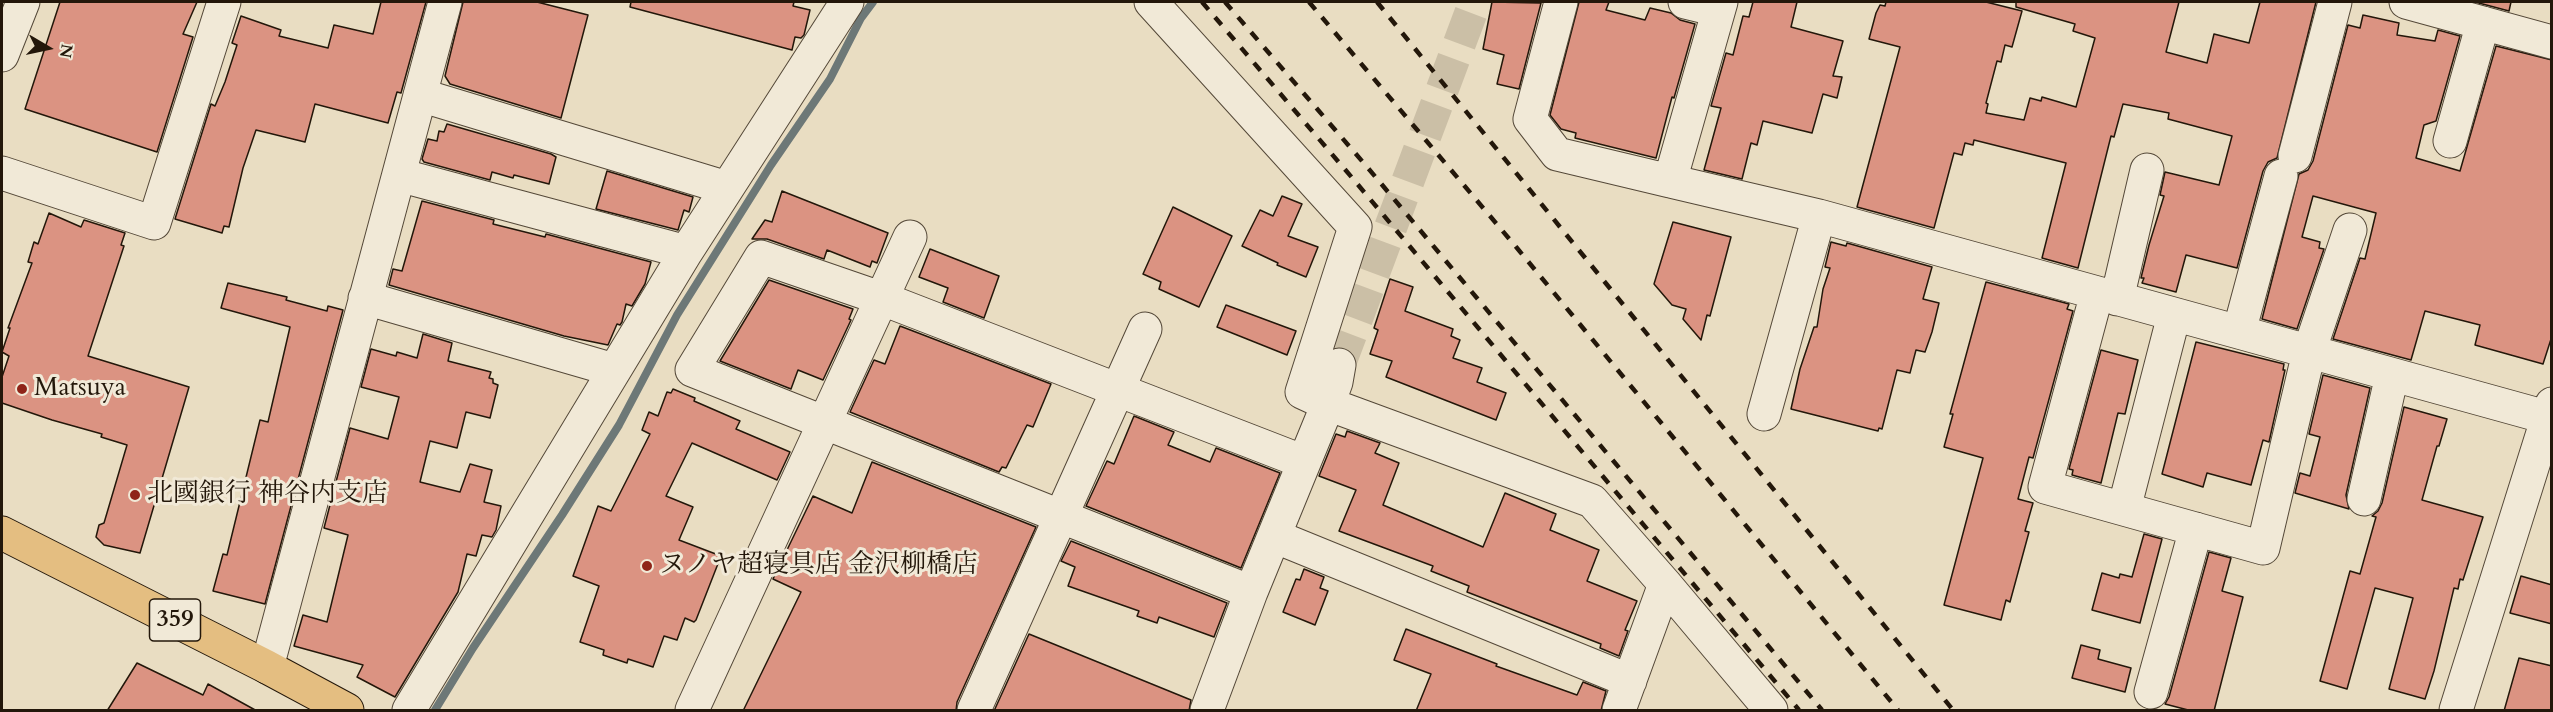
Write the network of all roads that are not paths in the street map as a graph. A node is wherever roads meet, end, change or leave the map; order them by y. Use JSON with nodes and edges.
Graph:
{"nodes":[{"id":1,"x":23,"y":2,"type":"edge"},
{"id":2,"x":224,"y":2,"type":"edge"},
{"id":3,"x":445,"y":2,"type":"edge"},
{"id":4,"x":847,"y":2,"type":"edge"},
{"id":5,"x":1150,"y":2,"type":"edge"},
{"id":6,"x":1561,"y":2,"type":"edge"},
{"id":7,"x":1685,"y":2,"type":"edge"},
{"id":8,"x":2335,"y":2,"type":"edge"},
{"id":9,"x":2406,"y":2,"type":"edge"},
{"id":10,"x":1720,"y":6,"type":"edge"},
{"id":11,"x":2445,"y":7,"type":"edge"},
{"id":12,"x":2482,"y":23,"type":"junction"},
{"id":13,"x":2552,"y":42,"type":"edge"},
{"id":14,"x":2,"y":55,"type":"edge"},
{"id":15,"x":420,"y":95,"type":"junction"},
{"id":16,"x":2450,"y":141,"type":"dead end"},
{"id":17,"x":2147,"y":170,"type":"dead end"},
{"id":18,"x":2,"y":173,"type":"edge"},
{"id":19,"x":399,"y":175,"type":"junction"},
{"id":20,"x":1670,"y":181,"type":"junction"},
{"id":21,"x":727,"y":188,"type":"junction"},
{"id":22,"x":1819,"y":216,"type":"junction"},
{"id":23,"x":2350,"y":230,"type":"dead end"},
{"id":24,"x":910,"y":237,"type":"dead end"},
{"id":25,"x":686,"y":252,"type":"junction"},
{"id":26,"x":2107,"y":296,"type":"junction"},
{"id":27,"x":365,"y":298,"type":"junction"},
{"id":28,"x":883,"y":299,"type":"junction"},
{"id":29,"x":2174,"y":315,"type":"junction"},
{"id":30,"x":1144,"y":329,"type":"dead end"},
{"id":31,"x":2239,"y":333,"type":"junction"},
{"id":32,"x":2309,"y":352,"type":"junction"},
{"id":33,"x":1339,"y":365,"type":"tunnel mouth"},
{"id":34,"x":614,"y":370,"type":"junction"},
{"id":35,"x":2392,"y":375,"type":"junction"},
{"id":36,"x":1118,"y":390,"type":"junction"},
{"id":37,"x":1328,"y":404,"type":"junction"},
{"id":38,"x":2549,"y":410,"type":"edge"},
{"id":39,"x":1764,"y":414,"type":"dead end"},
{"id":40,"x":825,"y":424,"type":"junction"},
{"id":41,"x":1304,"y":462,"type":"junction"},
{"id":42,"x":2364,"y":499,"type":"dead end"},
{"id":43,"x":2124,"y":509,"type":"junction"},
{"id":44,"x":1061,"y":517,"type":"junction"},
{"id":45,"x":2196,"y":530,"type":"junction"},
{"id":46,"x":2,"y":532,"type":"edge"},
{"id":47,"x":1274,"y":536,"type":"junction"},
{"id":48,"x":1665,"y":584,"type":"junction"},
{"id":49,"x":1251,"y":592,"type":"junction"},
{"id":50,"x":267,"y":667,"type":"junction"},
{"id":51,"x":2151,"y":693,"type":"dead end"},
{"id":52,"x":1625,"y":696,"type":"edge"},
{"id":53,"x":348,"y":711,"type":"edge"},
{"id":54,"x":409,"y":711,"type":"edge"},
{"id":55,"x":692,"y":711,"type":"edge"},
{"id":56,"x":974,"y":711,"type":"edge"},
{"id":57,"x":1207,"y":711,"type":"edge"},
{"id":58,"x":1771,"y":711,"type":"edge"},
{"id":59,"x":2456,"y":711,"type":"edge"}],
"edges":[{"from":1,"to":14,"type":"street"},
{"from":2,"to":18,"type":"street"},
{"from":3,"to":15,"type":"street"},
{"from":4,"to":21,"type":"street"},
{"from":5,"to":37,"type":"street"},
{"from":6,"to":20,"type":"street"},
{"from":7,"to":10,"type":"street"},
{"from":8,"to":31,"type":"street"},
{"from":9,"to":11,"type":"street"},
{"from":10,"to":20,"type":"street"},
{"from":11,"to":12,"type":"street"},
{"from":12,"to":13,"type":"street"},
{"from":12,"to":16,"type":"street"},
{"from":15,"to":19,"type":"street"},
{"from":15,"to":21,"type":"street"},
{"from":17,"to":26,"type":"street"},
{"from":19,"to":25,"type":"street"},
{"from":19,"to":27,"type":"street"},
{"from":20,"to":22,"type":"street"},
{"from":21,"to":25,"type":"street"},
{"from":22,"to":26,"type":"street"},
{"from":22,"to":39,"type":"street"},
{"from":23,"to":32,"type":"street"},
{"from":24,"to":28,"type":"street"},
{"from":25,"to":34,"type":"street"},
{"from":26,"to":29,"type":"street"},
{"from":26,"to":43,"type":"street"},
{"from":27,"to":34,"type":"street"},
{"from":27,"to":50,"type":"street"},
{"from":28,"to":36,"type":"street"},
{"from":28,"to":40,"type":"street"},
{"from":28,"to":40,"type":"street"},
{"from":29,"to":31,"type":"street"},
{"from":29,"to":43,"type":"street"},
{"from":30,"to":36,"type":"street"},
{"from":31,"to":32,"type":"street"},
{"from":32,"to":35,"type":"street"},
{"from":32,"to":45,"type":"street"},
{"from":33,"to":37,"type":"street"},
{"from":34,"to":54,"type":"street"},
{"from":35,"to":38,"type":"street"},
{"from":35,"to":42,"type":"street"},
{"from":36,"to":41,"type":"street"},
{"from":36,"to":44,"type":"street"},
{"from":37,"to":41,"type":"street"},
{"from":37,"to":48,"type":"street"},
{"from":38,"to":59,"type":"street"},
{"from":40,"to":44,"type":"street"},
{"from":40,"to":55,"type":"street"},
{"from":41,"to":47,"type":"street"},
{"from":43,"to":45,"type":"street"},
{"from":44,"to":49,"type":"street"},
{"from":44,"to":56,"type":"street"},
{"from":45,"to":51,"type":"street"},
{"from":46,"to":50,"type":"highway","number":"359"},
{"from":47,"to":49,"type":"street"},
{"from":47,"to":52,"type":"street"},
{"from":48,"to":52,"type":"street"},
{"from":48,"to":58,"type":"street"},
{"from":49,"to":57,"type":"street"},
{"from":50,"to":53,"type":"highway","number":"359"}]}
